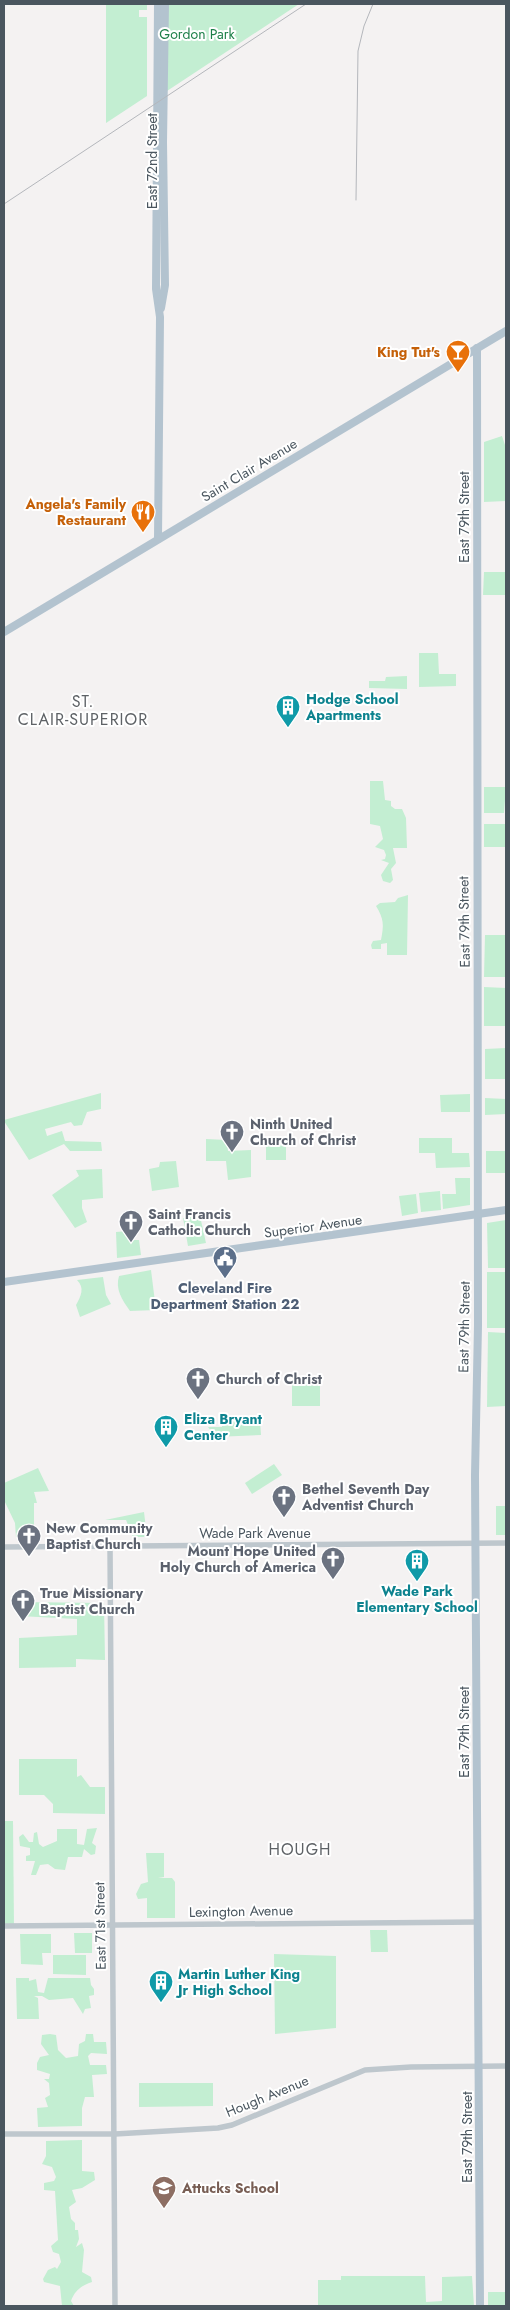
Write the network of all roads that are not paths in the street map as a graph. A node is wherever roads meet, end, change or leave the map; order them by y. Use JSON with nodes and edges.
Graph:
{"nodes":[{"id":1,"x":158,"y":4,"type":"edge"},
{"id":2,"x":165,"y":4,"type":"edge"},
{"id":3,"x":160,"y":317,"type":"junction"},
{"id":4,"x":506,"y":330,"type":"edge"},
{"id":5,"x":477,"y":348,"type":"junction"},
{"id":6,"x":158,"y":539,"type":"junction"},
{"id":7,"x":4,"y":632,"type":"edge"},
{"id":8,"x":506,"y":1210,"type":"edge"},
{"id":9,"x":477,"y":1214,"type":"junction"},
{"id":10,"x":4,"y":1282,"type":"edge"},
{"id":11,"x":506,"y":1543,"type":"edge"},
{"id":12,"x":475,"y":1544,"type":"junction"},
{"id":13,"x":110,"y":1546,"type":"junction"},
{"id":14,"x":4,"y":1547,"type":"edge"},
{"id":15,"x":478,"y":1922,"type":"junction"},
{"id":16,"x":113,"y":1925,"type":"junction"},
{"id":17,"x":4,"y":1926,"type":"edge"},
{"id":18,"x":506,"y":2066,"type":"edge"},
{"id":19,"x":479,"y":2067,"type":"junction"},
{"id":20,"x":4,"y":2134,"type":"edge"},
{"id":21,"x":115,"y":2134,"type":"junction"},
{"id":22,"x":115,"y":2306,"type":"edge"},
{"id":23,"x":480,"y":2306,"type":"edge"}],
"edges":[{"from":1,"to":3,"type":"main road","name":"East 72nd Street"},
{"from":2,"to":3,"type":"main road","name":"East 72nd Street"},
{"from":3,"to":6,"type":"main road","name":"East 72nd Street"},
{"from":4,"to":5,"type":"main road","name":"Saint Clair Avenue"},
{"from":5,"to":6,"type":"main road","name":"Saint Clair Avenue"},
{"from":5,"to":9,"type":"main road","name":"East 79th Street"},
{"from":6,"to":7,"type":"main road","name":"Saint Clair Avenue"},
{"from":8,"to":9,"type":"main road","name":"Superior Avenue"},
{"from":9,"to":10,"type":"main road","name":"Superior Avenue"},
{"from":9,"to":12,"type":"main road","name":"East 79th Street"},
{"from":11,"to":12,"type":"street","name":"Wade Park Avenue"},
{"from":12,"to":13,"type":"street","name":"Wade Park Avenue"},
{"from":12,"to":15,"type":"main road","name":"East 79th Street"},
{"from":13,"to":14,"type":"street","name":"Wade Park Avenue"},
{"from":13,"to":16,"type":"street","name":"East 71st Street"},
{"from":15,"to":16,"type":"street","name":"Lexington Avenue"},
{"from":15,"to":19,"type":"main road","name":"East 79th Street"},
{"from":16,"to":17,"type":"street","name":"Lexington Avenue"},
{"from":16,"to":21,"type":"street","name":"East 71st Street"},
{"from":18,"to":19,"type":"street","name":"Hough Avenue"},
{"from":19,"to":21,"type":"street","name":"Hough Avenue"},
{"from":19,"to":23,"type":"main road","name":"East 79th Street"},
{"from":20,"to":21,"type":"street","name":"Hough Avenue"},
{"from":21,"to":22,"type":"street","name":"East 71st Street"}]}
